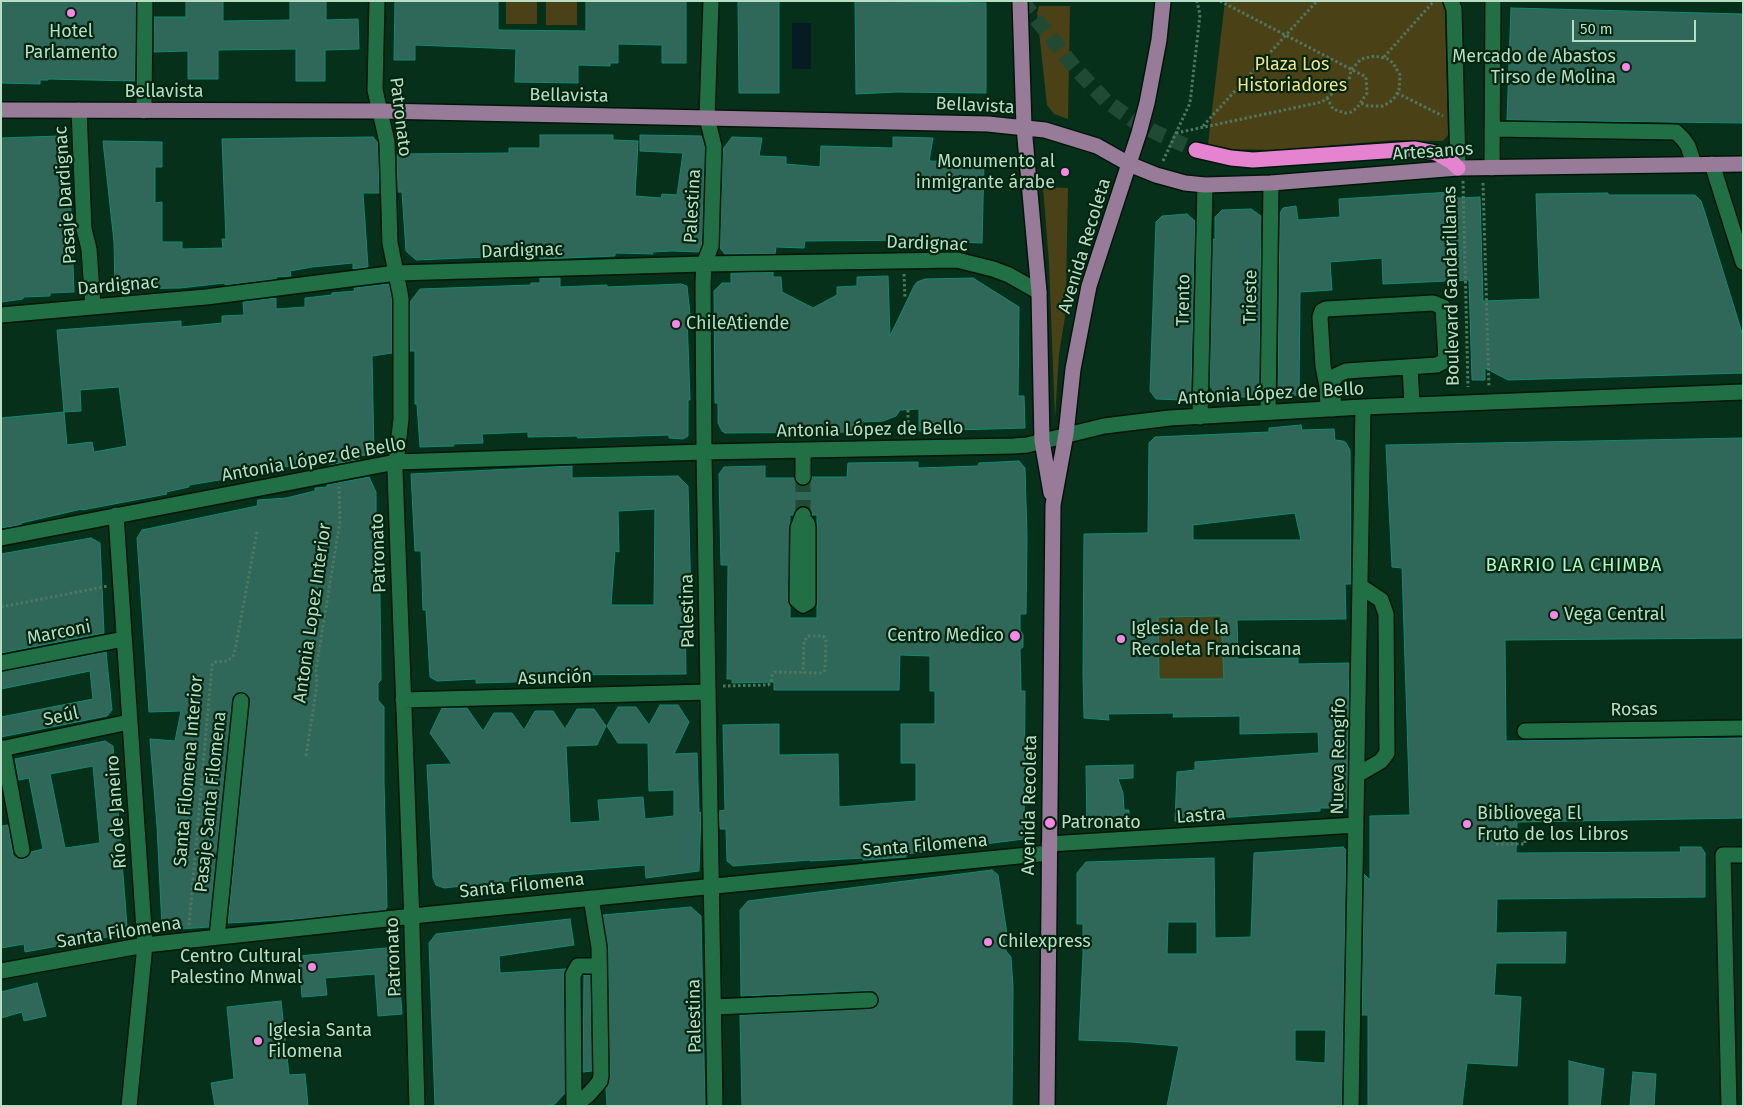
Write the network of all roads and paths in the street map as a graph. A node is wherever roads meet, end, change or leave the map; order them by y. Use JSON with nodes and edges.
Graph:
{"nodes":[{"id":1,"x":145,"y":1,"type":"edge"},
{"id":2,"x":377,"y":1,"type":"edge"},
{"id":3,"x":711,"y":1,"type":"edge"},
{"id":4,"x":1020,"y":1,"type":"edge"},
{"id":5,"x":1163,"y":1,"type":"edge"},
{"id":6,"x":1196,"y":1,"type":"edge"},
{"id":7,"x":1220,"y":1,"type":"edge"},
{"id":8,"x":1317,"y":1,"type":"edge"},
{"id":9,"x":1434,"y":1,"type":"edge"},
{"id":10,"x":1452,"y":1,"type":"edge"},
{"id":11,"x":1493,"y":1,"type":"edge"},
{"id":12,"x":1286,"y":35,"type":"junction"},
{"id":13,"x":1384,"y":57,"type":"junction"},
{"id":14,"x":1352,"y":69,"type":"junction"},
{"id":15,"x":1397,"y":93,"type":"junction"},
{"id":16,"x":1326,"y":98,"type":"junction"},
{"id":17,"x":1361,"y":103,"type":"junction"},
{"id":18,"x":1,"y":110,"type":"edge"},
{"id":19,"x":79,"y":110,"type":"junction"},
{"id":20,"x":144,"y":110,"type":"junction"},
{"id":21,"x":380,"y":112,"type":"junction"},
{"id":22,"x":707,"y":118,"type":"junction"},
{"id":23,"x":1457,"y":123,"type":"junction"},
{"id":24,"x":1024,"y":127,"type":"junction"},
{"id":25,"x":1202,"y":128,"type":"junction"},
{"id":26,"x":1492,"y":129,"type":"junction"},
{"id":27,"x":1176,"y":133,"type":"junction"},
{"id":28,"x":1196,"y":150,"type":"tunnel mouth"},
{"id":29,"x":1129,"y":164,"type":"junction"},
{"id":30,"x":1694,"y":164,"type":"junction"},
{"id":31,"x":1712,"y":164,"type":"junction"},
{"id":32,"x":1743,"y":164,"type":"edge"},
{"id":33,"x":1460,"y":168,"type":"junction"},
{"id":34,"x":1487,"y":168,"type":"junction"},
{"id":35,"x":1156,"y":175,"type":"junction"},
{"id":36,"x":1271,"y":183,"type":"junction"},
{"id":37,"x":1205,"y":185,"type":"junction"},
{"id":38,"x":904,"y":261,"type":"junction"},
{"id":39,"x":1743,"y":262,"type":"edge"},
{"id":40,"x":704,"y":264,"type":"junction"},
{"id":41,"x":397,"y":273,"type":"junction"},
{"id":42,"x":1039,"y":292,"type":"junction"},
{"id":43,"x":905,"y":298,"type":"dead end"},
{"id":44,"x":93,"y":307,"type":"junction"},
{"id":45,"x":1,"y":315,"type":"edge"},
{"id":46,"x":1410,"y":367,"type":"junction"},
{"id":47,"x":1331,"y":374,"type":"junction"},
{"id":48,"x":1743,"y":392,"type":"edge"},
{"id":49,"x":1489,"y":402,"type":"junction"},
{"id":50,"x":1468,"y":403,"type":"junction"},
{"id":51,"x":1412,"y":405,"type":"junction"},
{"id":52,"x":1363,"y":407,"type":"junction"},
{"id":53,"x":1331,"y":409,"type":"junction"},
{"id":54,"x":908,"y":410,"type":"dead end"},
{"id":55,"x":1268,"y":412,"type":"junction"},
{"id":56,"x":1200,"y":417,"type":"junction"},
{"id":57,"x":1066,"y":434,"type":"junction"},
{"id":58,"x":1042,"y":441,"type":"junction"},
{"id":59,"x":909,"y":448,"type":"junction"},
{"id":60,"x":803,"y":450,"type":"junction"},
{"id":61,"x":704,"y":452,"type":"junction"},
{"id":62,"x":396,"y":462,"type":"junction"},
{"id":63,"x":338,"y":473,"type":"junction"},
{"id":64,"x":803,"y":477,"type":"tunnel mouth"},
{"id":65,"x":1053,"y":505,"type":"junction"},
{"id":66,"x":116,"y":515,"type":"junction"},
{"id":67,"x":257,"y":532,"type":"dead end"},
{"id":68,"x":1,"y":538,"type":"edge"},
{"id":69,"x":120,"y":583,"type":"junction"},
{"id":70,"x":1360,"y":586,"type":"junction"},
{"id":71,"x":1,"y":607,"type":"edge"},
{"id":72,"x":124,"y":639,"type":"junction"},
{"id":73,"x":1,"y":663,"type":"edge"},
{"id":74,"x":803,"y":673,"type":"junction"},
{"id":75,"x":708,"y":690,"type":"junction"},
{"id":76,"x":403,"y":700,"type":"junction"},
{"id":77,"x":241,"y":701,"type":"dead end"},
{"id":78,"x":129,"y":722,"type":"junction"},
{"id":79,"x":1743,"y":728,"type":"edge"},
{"id":80,"x":1525,"y":731,"type":"dead end"},
{"id":81,"x":2,"y":749,"type":"edge"},
{"id":82,"x":306,"y":756,"type":"dead end"},
{"id":83,"x":1357,"y":775,"type":"junction"},
{"id":84,"x":1356,"y":825,"type":"junction"},
{"id":85,"x":1525,"y":832,"type":"dead end"},
{"id":86,"x":1496,"y":844,"type":"dead end"},
{"id":87,"x":1049,"y":848,"type":"junction"},
{"id":88,"x":22,"y":850,"type":"dead end"},
{"id":89,"x":1743,"y":855,"type":"edge"},
{"id":90,"x":712,"y":886,"type":"junction"},
{"id":91,"x":591,"y":898,"type":"junction"},
{"id":92,"x":412,"y":916,"type":"junction"},
{"id":93,"x":216,"y":937,"type":"junction"},
{"id":94,"x":188,"y":941,"type":"junction"},
{"id":95,"x":145,"y":945,"type":"junction"},
{"id":96,"x":599,"y":966,"type":"junction"},
{"id":97,"x":1,"y":971,"type":"edge"},
{"id":98,"x":870,"y":1000,"type":"dead end"},
{"id":99,"x":714,"y":1007,"type":"junction"},
{"id":100,"x":129,"y":1106,"type":"edge"},
{"id":101,"x":417,"y":1106,"type":"edge"},
{"id":102,"x":574,"y":1106,"type":"edge"},
{"id":103,"x":715,"y":1106,"type":"edge"},
{"id":104,"x":1046,"y":1106,"type":"edge"},
{"id":105,"x":1351,"y":1106,"type":"edge"},
{"id":106,"x":1729,"y":1106,"type":"edge"}],
"edges":[{"from":1,"to":20,"type":"street"},
{"from":2,"to":21,"type":"street","name":"Patronato"},
{"from":3,"to":22,"type":"street","name":"Palestina"},
{"from":4,"to":24,"type":"main road","name":"Avenida Recoleta"},
{"from":5,"to":29,"type":"main road","name":"Avenida Recoleta"},
{"from":6,"to":27,"type":"path"},
{"from":7,"to":12,"type":"path"},
{"from":8,"to":12,"type":"path"},
{"from":9,"to":13,"type":"path"},
{"from":10,"to":23,"type":"street"},
{"from":11,"to":26,"type":"street"},
{"from":12,"to":14,"type":"path"},
{"from":12,"to":25,"type":"path"},
{"from":13,"to":14,"type":"path"},
{"from":13,"to":15,"type":"path"},
{"from":14,"to":16,"type":"path"},
{"from":14,"to":17,"type":"path"},
{"from":15,"to":17,"type":"path"},
{"from":15,"to":23,"type":"path"},
{"from":16,"to":17,"type":"path"},
{"from":16,"to":25,"type":"path"},
{"from":18,"to":19,"type":"main road","name":"Bellavista"},
{"from":19,"to":20,"type":"main road","name":"Bellavista"},
{"from":19,"to":44,"type":"street","name":"Pasaje Dardignac"},
{"from":20,"to":21,"type":"main road","name":"Bellavista"},
{"from":21,"to":22,"type":"main road","name":"Bellavista"},
{"from":21,"to":41,"type":"street","name":"Patronato"},
{"from":22,"to":24,"type":"main road","name":"Bellavista"},
{"from":22,"to":40,"type":"street","name":"Palestina"},
{"from":23,"to":33,"type":"street"},
{"from":24,"to":29,"type":"main road","name":"Bellavista"},
{"from":24,"to":42,"type":"main road","name":"Avenida Recoleta"},
{"from":25,"to":27,"type":"path"},
{"from":26,"to":30,"type":"street"},
{"from":26,"to":34,"type":"street"},
{"from":27,"to":35,"type":"path"},
{"from":28,"to":33,"type":"highway"},
{"from":29,"to":35,"type":"main road","name":"Artesanos"},
{"from":29,"to":57,"type":"main road","name":"Avenida Recoleta"},
{"from":30,"to":31,"type":"main road","name":"Artesanos"},
{"from":30,"to":34,"type":"main road","name":"Artesanos"},
{"from":31,"to":32,"type":"main road","name":"Artesanos"},
{"from":31,"to":39,"type":"street"},
{"from":33,"to":34,"type":"main road","name":"Artesanos"},
{"from":33,"to":36,"type":"main road","name":"Artesanos"},
{"from":33,"to":50,"type":"path","name":"Boulevard Gandarillanas"},
{"from":34,"to":49,"type":"path","name":"Boulevard Gandarillanas"},
{"from":35,"to":37,"type":"main road","name":"Artesanos"},
{"from":36,"to":37,"type":"main road","name":"Artesanos"},
{"from":36,"to":55,"type":"street","name":"Trieste"},
{"from":37,"to":56,"type":"street","name":"Trento"},
{"from":38,"to":40,"type":"street","name":"Dardignac"},
{"from":38,"to":42,"type":"street","name":"Dardignac"},
{"from":38,"to":43,"type":"path"},
{"from":40,"to":41,"type":"street","name":"Dardignac"},
{"from":40,"to":61,"type":"street","name":"Palestina"},
{"from":41,"to":44,"type":"street","name":"Dardignac"},
{"from":41,"to":62,"type":"street","name":"Patronato"},
{"from":42,"to":58,"type":"main road","name":"Avenida Recoleta"},
{"from":44,"to":45,"type":"street","name":"Dardignac"},
{"from":46,"to":47,"type":"street"},
{"from":46,"to":47,"type":"street"},
{"from":46,"to":51,"type":"street"},
{"from":47,"to":53,"type":"street"},
{"from":48,"to":49,"type":"street","name":"Antonia López de Bello"},
{"from":49,"to":50,"type":"street","name":"Antonia López de Bello"},
{"from":50,"to":51,"type":"street","name":"Antonia López de Bello"},
{"from":51,"to":52,"type":"street","name":"Antonia López de Bello"},
{"from":52,"to":53,"type":"street","name":"Antonia López de Bello"},
{"from":52,"to":70,"type":"street","name":"Nueva Rengifo"},
{"from":53,"to":55,"type":"street","name":"Antonia López de Bello"},
{"from":54,"to":59,"type":"path"},
{"from":55,"to":56,"type":"street","name":"Antonia López de Bello"},
{"from":56,"to":57,"type":"street","name":"Antonia López de Bello"},
{"from":57,"to":58,"type":"street","name":"Antonia López de Bello"},
{"from":57,"to":65,"type":"main road","name":"Avenida Recoleta"},
{"from":58,"to":59,"type":"street","name":"Antonia López de Bello"},
{"from":58,"to":65,"type":"main road","name":"Avenida Recoleta"},
{"from":59,"to":60,"type":"street","name":"Antonia López de Bello"},
{"from":60,"to":61,"type":"street","name":"Antonia López de Bello"},
{"from":60,"to":64,"type":"street"},
{"from":61,"to":62,"type":"street","name":"Antonia López de Bello"},
{"from":61,"to":75,"type":"street","name":"Palestina"},
{"from":62,"to":63,"type":"street","name":"Antonia López de Bello"},
{"from":62,"to":76,"type":"street","name":"Patronato"},
{"from":63,"to":66,"type":"street","name":"Antonia López de Bello"},
{"from":63,"to":82,"type":"path","name":"Antonia Lopez Interior"},
{"from":65,"to":87,"type":"main road","name":"Avenida Recoleta"},
{"from":66,"to":68,"type":"street","name":"Antonia López de Bello"},
{"from":66,"to":69,"type":"street","name":"Río de Janeiro"},
{"from":67,"to":94,"type":"path","name":"Santa Filomena Interior"},
{"from":69,"to":71,"type":"path"},
{"from":69,"to":72,"type":"street","name":"Río de Janeiro"},
{"from":70,"to":83,"type":"street","name":"Nueva Rengifo"},
{"from":70,"to":83,"type":"street"},
{"from":72,"to":73,"type":"street","name":"Marconi"},
{"from":72,"to":78,"type":"street","name":"Río de Janeiro"},
{"from":74,"to":74,"type":"path"},
{"from":74,"to":75,"type":"path"},
{"from":75,"to":76,"type":"street","name":"Asunción"},
{"from":75,"to":90,"type":"street","name":"Palestina"},
{"from":76,"to":92,"type":"street","name":"Patronato"},
{"from":77,"to":93,"type":"street","name":"Pasaje Santa Filomena"},
{"from":78,"to":81,"type":"street","name":"Seúl"},
{"from":78,"to":95,"type":"street","name":"Río de Janeiro"},
{"from":79,"to":80,"type":"street","name":"Rosas"},
{"from":81,"to":88,"type":"street"},
{"from":83,"to":84,"type":"street","name":"Nueva Rengifo"},
{"from":84,"to":87,"type":"street","name":"Lastra"},
{"from":84,"to":105,"type":"street","name":"Nueva Rengifo"},
{"from":85,"to":86,"type":"path"},
{"from":87,"to":90,"type":"street","name":"Santa Filomena"},
{"from":87,"to":104,"type":"main road","name":"Avenida Recoleta"},
{"from":89,"to":106,"type":"street"},
{"from":90,"to":91,"type":"street","name":"Santa Filomena"},
{"from":90,"to":99,"type":"street","name":"Palestina"},
{"from":91,"to":92,"type":"street","name":"Santa Filomena"},
{"from":91,"to":96,"type":"street"},
{"from":92,"to":93,"type":"street","name":"Santa Filomena"},
{"from":92,"to":101,"type":"street","name":"Patronato"},
{"from":93,"to":94,"type":"street","name":"Santa Filomena"},
{"from":94,"to":95,"type":"street","name":"Santa Filomena"},
{"from":95,"to":97,"type":"street","name":"Santa Filomena"},
{"from":95,"to":100,"type":"street","name":"Río de Janeiro"},
{"from":96,"to":102,"type":"street"},
{"from":96,"to":102,"type":"street"},
{"from":98,"to":99,"type":"street"},
{"from":99,"to":103,"type":"street","name":"Palestina"}]}
